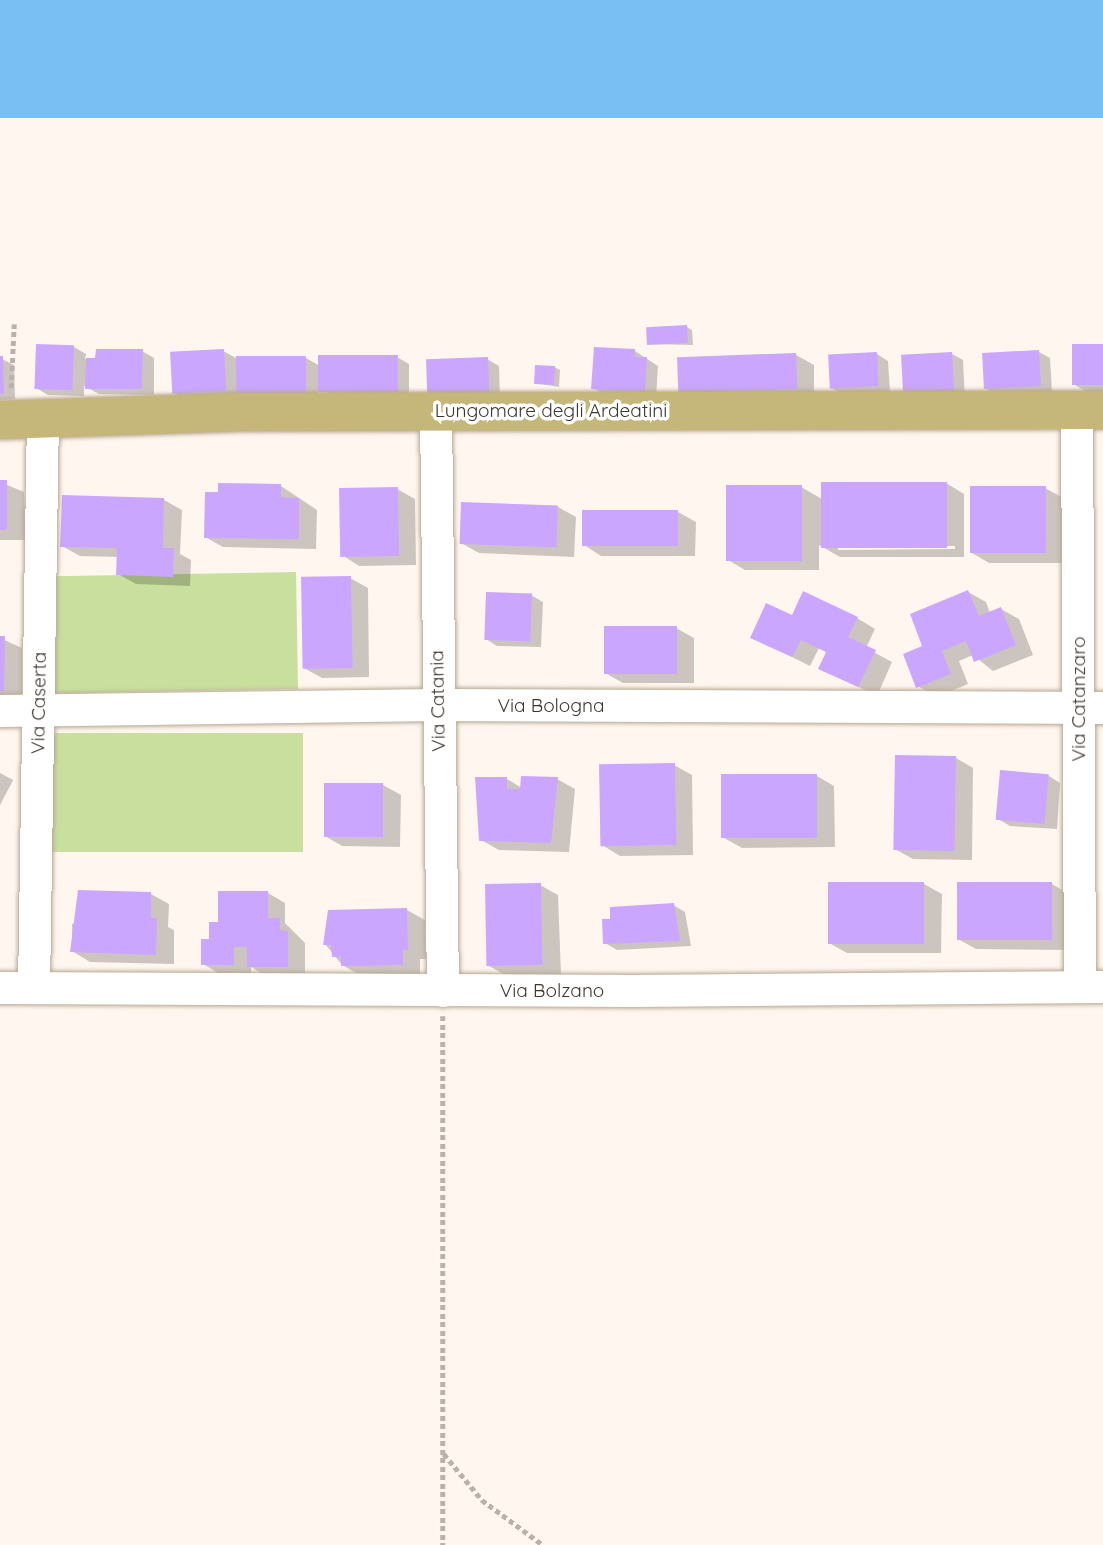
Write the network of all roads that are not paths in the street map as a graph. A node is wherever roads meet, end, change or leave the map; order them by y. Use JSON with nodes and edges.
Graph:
{"nodes":[{"id":1,"x":1090,"y":410,"type":"edge"},
{"id":2,"x":436,"y":411,"type":"junction"},
{"id":3,"x":18,"y":420,"type":"edge"},
{"id":4,"x":438,"y":705,"type":"junction"},
{"id":5,"x":1091,"y":708,"type":"edge"},
{"id":6,"x":39,"y":710,"type":"junction"},
{"id":7,"x":0,"y":711,"type":"edge"},
{"id":8,"x":1091,"y":987,"type":"edge"},
{"id":9,"x":0,"y":988,"type":"edge"},
{"id":10,"x":34,"y":988,"type":"junction"},
{"id":11,"x":443,"y":990,"type":"junction"}],
"edges":[{"from":1,"to":2,"type":"main road","name":"Lungomare degli Ardeatini"},
{"from":1,"to":5,"type":"street","name":"Via Catanzaro"},
{"from":2,"to":3,"type":"main road","name":"Lungomare degli Ardeatini"},
{"from":2,"to":4,"type":"street","name":"Via Catania"},
{"from":3,"to":6,"type":"street","name":"Via Caserta"},
{"from":4,"to":5,"type":"street","name":"Via Bologna"},
{"from":4,"to":6,"type":"street","name":"Via Bologna"},
{"from":4,"to":11,"type":"street","name":"Via Catania"},
{"from":5,"to":8,"type":"street","name":"Via Catanzaro"},
{"from":6,"to":7,"type":"street","name":"Via Bologna"},
{"from":6,"to":10,"type":"street","name":"Via Caserta"},
{"from":8,"to":11,"type":"street","name":"Via Bolzano"},
{"from":9,"to":10,"type":"street","name":"Via Bolzano"},
{"from":10,"to":11,"type":"street","name":"Via Bolzano"}]}
